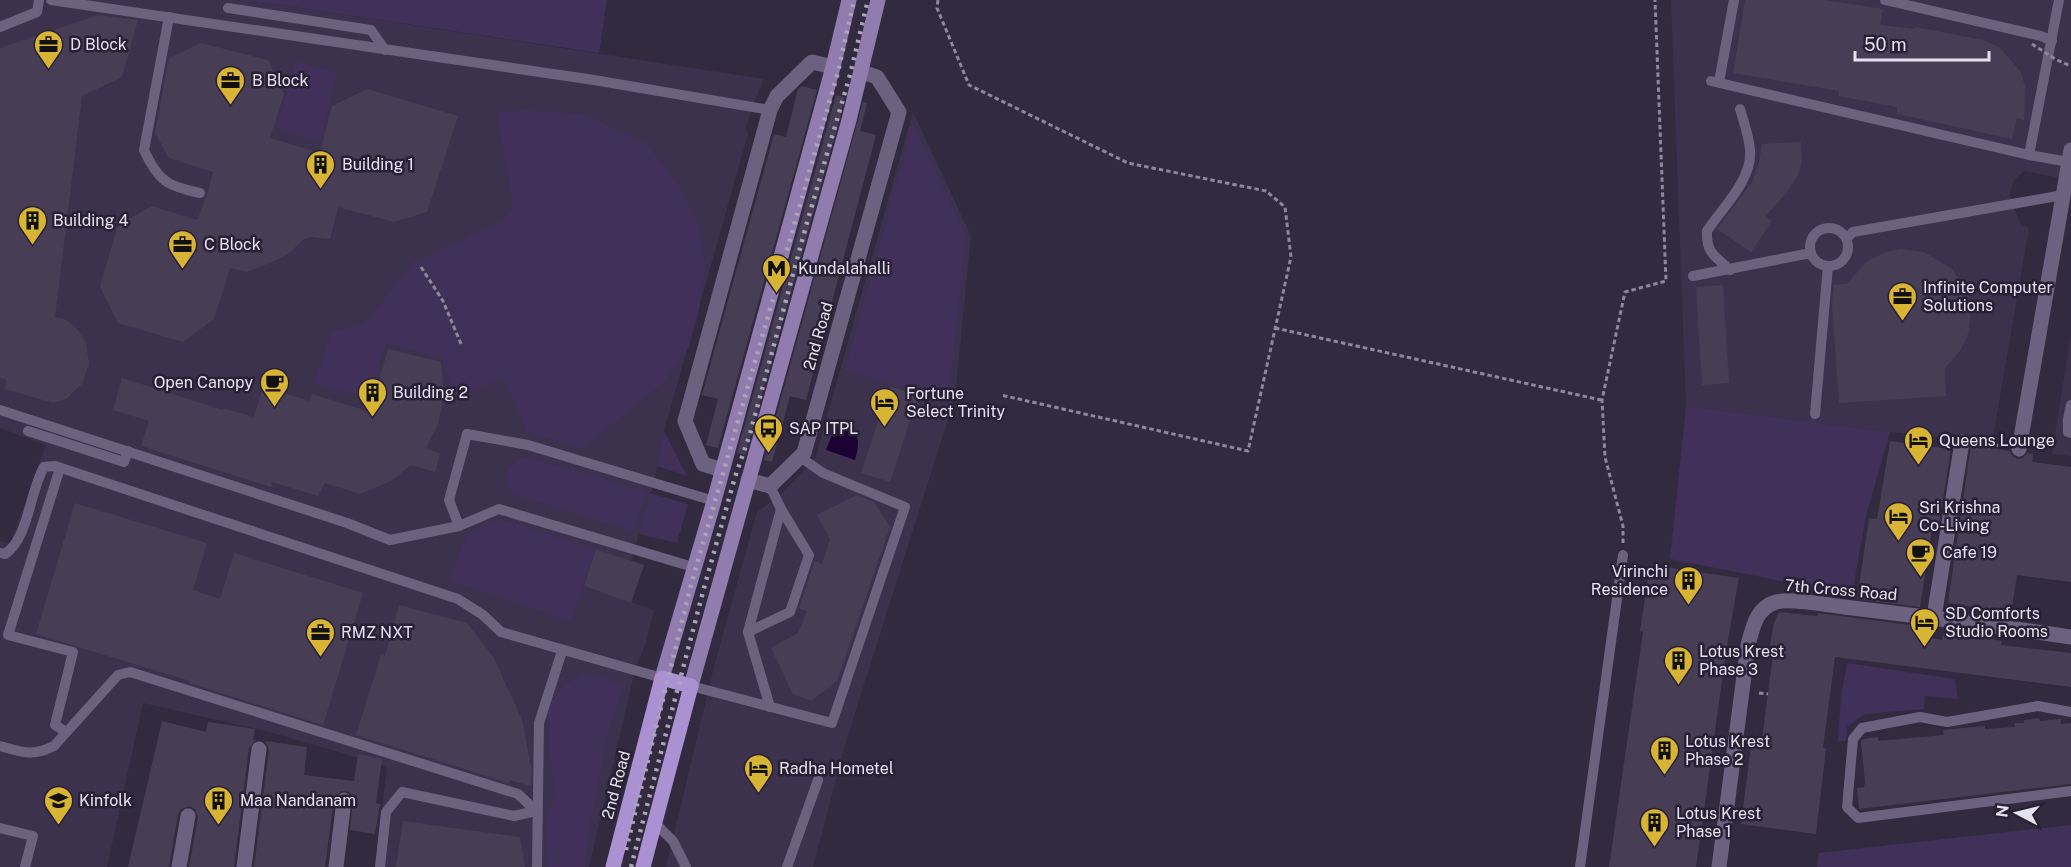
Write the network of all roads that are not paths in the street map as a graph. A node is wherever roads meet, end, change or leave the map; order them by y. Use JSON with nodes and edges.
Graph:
{"nodes":[{"id":1,"x":39,"y":0,"type":"edge"},
{"id":2,"x":51,"y":0,"type":"edge"},
{"id":3,"x":849,"y":0,"type":"edge"},
{"id":4,"x":878,"y":0,"type":"edge"},
{"id":5,"x":1734,"y":0,"type":"edge"},
{"id":6,"x":2059,"y":0,"type":"edge"},
{"id":7,"x":1892,"y":1,"type":"edge"},
{"id":8,"x":228,"y":8,"type":"dead end"},
{"id":9,"x":169,"y":17,"type":"junction"},
{"id":10,"x":0,"y":27,"type":"edge"},
{"id":11,"x":2052,"y":41,"type":"junction"},
{"id":12,"x":385,"y":50,"type":"junction"},
{"id":13,"x":833,"y":66,"type":"junction"},
{"id":14,"x":862,"y":72,"type":"junction"},
{"id":15,"x":1740,"y":109,"type":"dead end"},
{"id":16,"x":770,"y":110,"type":"junction"},
{"id":17,"x":2029,"y":155,"type":"junction"},
{"id":18,"x":2070,"y":156,"type":"edge"},
{"id":19,"x":200,"y":193,"type":"dead end"},
{"id":20,"x":2063,"y":195,"type":"junction"},
{"id":21,"x":1847,"y":238,"type":"junction"},
{"id":22,"x":1811,"y":253,"type":"junction"},
{"id":23,"x":1828,"y":266,"type":"junction"},
{"id":24,"x":1730,"y":270,"type":"junction"},
{"id":25,"x":1693,"y":276,"type":"dead end"},
{"id":26,"x":2071,"y":405,"type":"edge"},
{"id":27,"x":0,"y":410,"type":"edge"},
{"id":28,"x":1815,"y":414,"type":"dead end"},
{"id":29,"x":28,"y":431,"type":"dead end"},
{"id":30,"x":2071,"y":433,"type":"edge"},
{"id":31,"x":1962,"y":442,"type":"road end"},
{"id":32,"x":2019,"y":449,"type":"road end"},
{"id":33,"x":128,"y":451,"type":"junction"},
{"id":34,"x":800,"y":457,"type":"junction"},
{"id":35,"x":60,"y":468,"type":"junction"},
{"id":36,"x":722,"y":470,"type":"junction"},
{"id":37,"x":748,"y":480,"type":"junction"},
{"id":38,"x":770,"y":486,"type":"junction"},
{"id":39,"x":714,"y":501,"type":"junction"},
{"id":40,"x":781,"y":509,"type":"junction"},
{"id":41,"x":459,"y":526,"type":"junction"},
{"id":42,"x":0,"y":553,"type":"edge"},
{"id":43,"x":1623,"y":555,"type":"road end"},
{"id":44,"x":693,"y":567,"type":"junction"},
{"id":45,"x":1934,"y":617,"type":"junction"},
{"id":46,"x":748,"y":632,"type":"junction"},
{"id":47,"x":2071,"y":637,"type":"edge"},
{"id":48,"x":562,"y":651,"type":"junction"},
{"id":49,"x":662,"y":678,"type":"junction"},
{"id":50,"x":691,"y":686,"type":"junction"},
{"id":51,"x":770,"y":706,"type":"junction"},
{"id":52,"x":2071,"y":712,"type":"edge"},
{"id":53,"x":66,"y":732,"type":"junction"},
{"id":54,"x":0,"y":746,"type":"edge"},
{"id":55,"x":259,"y":749,"type":"dead end"},
{"id":56,"x":818,"y":780,"type":"dead end"},
{"id":57,"x":2071,"y":791,"type":"edge"},
{"id":58,"x":344,"y":800,"type":"dead end"},
{"id":59,"x":537,"y":811,"type":"junction"},
{"id":60,"x":188,"y":816,"type":"dead end"},
{"id":61,"x":654,"y":822,"type":"junction"},
{"id":62,"x":0,"y":828,"type":"edge"},
{"id":63,"x":25,"y":867,"type":"edge"},
{"id":64,"x":179,"y":867,"type":"edge"},
{"id":65,"x":244,"y":867,"type":"edge"},
{"id":66,"x":336,"y":867,"type":"edge"},
{"id":67,"x":380,"y":867,"type":"edge"},
{"id":68,"x":537,"y":867,"type":"edge"},
{"id":69,"x":613,"y":867,"type":"edge"},
{"id":70,"x":643,"y":867,"type":"edge"},
{"id":71,"x":686,"y":867,"type":"edge"},
{"id":72,"x":787,"y":867,"type":"edge"},
{"id":73,"x":1580,"y":867,"type":"edge"},
{"id":74,"x":1719,"y":867,"type":"edge"}],
"edges":[{"from":1,"to":10,"type":"lane"},
{"from":2,"to":9,"type":"lane"},
{"from":3,"to":13,"type":"main road","name":"2nd Road"},
{"from":4,"to":14,"type":"main road","name":"2nd Road"},
{"from":5,"to":17,"type":"lane"},
{"from":6,"to":11,"type":"lane"},
{"from":7,"to":11,"type":"lane"},
{"from":8,"to":12,"type":"lane"},
{"from":9,"to":12,"type":"lane"},
{"from":9,"to":19,"type":"lane"},
{"from":11,"to":17,"type":"lane"},
{"from":12,"to":16,"type":"lane"},
{"from":13,"to":16,"type":"street"},
{"from":13,"to":36,"type":"main road","name":"2nd Road"},
{"from":14,"to":34,"type":"street","name":"2nd Road"},
{"from":14,"to":37,"type":"main road","name":"2nd Road"},
{"from":15,"to":24,"type":"lane"},
{"from":16,"to":36,"type":"street"},
{"from":17,"to":18,"type":"lane"},
{"from":18,"to":20,"type":"street"},
{"from":20,"to":21,"type":"lane"},
{"from":20,"to":32,"type":"street"},
{"from":21,"to":22,"type":"lane"},
{"from":21,"to":23,"type":"lane"},
{"from":22,"to":23,"type":"lane"},
{"from":22,"to":24,"type":"lane"},
{"from":23,"to":28,"type":"lane"},
{"from":24,"to":25,"type":"lane"},
{"from":26,"to":30,"type":"lane"},
{"from":27,"to":33,"type":"lane"},
{"from":29,"to":33,"type":"lane"},
{"from":31,"to":45,"type":"street"},
{"from":33,"to":41,"type":"lane"},
{"from":34,"to":38,"type":"street","name":"2nd Road"},
{"from":34,"to":51,"type":"lane"},
{"from":35,"to":42,"type":"lane"},
{"from":35,"to":48,"type":"lane"},
{"from":35,"to":53,"type":"lane"},
{"from":36,"to":39,"type":"main road","name":"2nd Road"},
{"from":37,"to":38,"type":"street"},
{"from":37,"to":50,"type":"main road","name":"2nd Road"},
{"from":38,"to":40,"type":"lane"},
{"from":39,"to":41,"type":"lane"},
{"from":39,"to":44,"type":"main road","name":"2nd Road"},
{"from":40,"to":46,"type":"lane"},
{"from":40,"to":46,"type":"lane"},
{"from":41,"to":44,"type":"lane"},
{"from":43,"to":73,"type":"lane"},
{"from":44,"to":49,"type":"main road","name":"2nd Road"},
{"from":45,"to":47,"type":"street","name":"7th Cross Road"},
{"from":45,"to":74,"type":"street","name":"7th Cross Road"},
{"from":46,"to":51,"type":"lane"},
{"from":48,"to":49,"type":"lane"},
{"from":48,"to":59,"type":"lane"},
{"from":49,"to":50,"type":"main road"},
{"from":49,"to":69,"type":"main road","name":"2nd Road"},
{"from":50,"to":51,"type":"lane"},
{"from":50,"to":61,"type":"main road","name":"2nd Road"},
{"from":52,"to":57,"type":"lane"},
{"from":53,"to":54,"type":"lane"},
{"from":53,"to":59,"type":"lane"},
{"from":55,"to":65,"type":"street"},
{"from":56,"to":72,"type":"lane"},
{"from":58,"to":66,"type":"street"},
{"from":59,"to":67,"type":"lane"},
{"from":59,"to":68,"type":"lane"},
{"from":60,"to":64,"type":"street"},
{"from":61,"to":70,"type":"main road","name":"2nd Road"},
{"from":61,"to":71,"type":"lane"},
{"from":62,"to":63,"type":"lane"}]}
